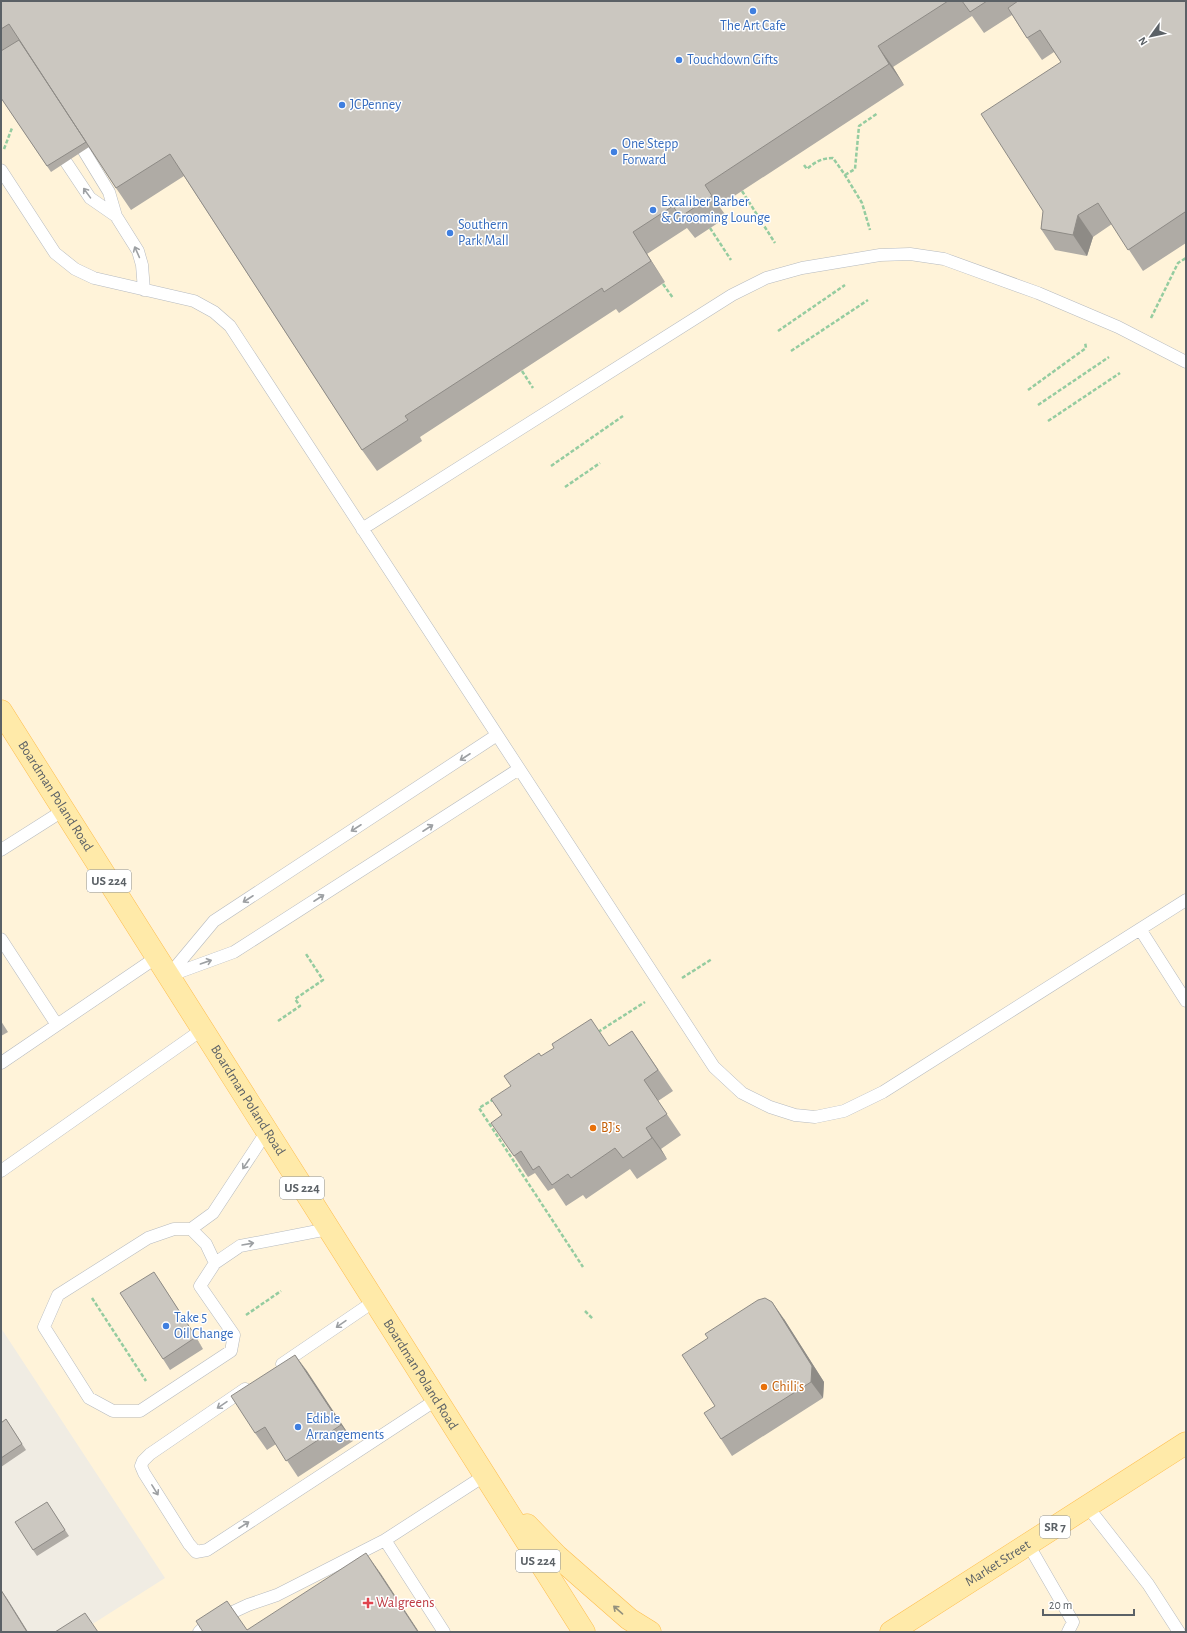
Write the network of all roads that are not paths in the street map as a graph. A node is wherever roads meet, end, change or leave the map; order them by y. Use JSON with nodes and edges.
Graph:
{"nodes":[{"id":1,"x":84,"y":151,"type":"edge"},
{"id":2,"x":66,"y":162,"type":"edge"},
{"id":3,"x":1,"y":170,"type":"edge"},
{"id":4,"x":116,"y":216,"type":"junction"},
{"id":5,"x":144,"y":290,"type":"junction"},
{"id":6,"x":1186,"y":362,"type":"edge"},
{"id":7,"x":362,"y":529,"type":"junction"},
{"id":8,"x":1,"y":711,"type":"edge"},
{"id":9,"x":497,"y":735,"type":"junction"},
{"id":10,"x":520,"y":769,"type":"junction"},
{"id":11,"x":64,"y":810,"type":"junction"},
{"id":12,"x":1,"y":850,"type":"edge"},
{"id":13,"x":1186,"y":900,"type":"edge"},
{"id":14,"x":1140,"y":929,"type":"junction"},
{"id":15,"x":1,"y":939,"type":"edge"},
{"id":16,"x":157,"y":956,"type":"junction"},
{"id":17,"x":169,"y":975,"type":"junction"},
{"id":18,"x":1186,"y":1000,"type":"edge"},
{"id":19,"x":58,"y":1025,"type":"junction"},
{"id":20,"x":203,"y":1029,"type":"junction"},
{"id":21,"x":1,"y":1063,"type":"edge"},
{"id":22,"x":267,"y":1132,"type":"junction"},
{"id":23,"x":1,"y":1170,"type":"edge"},
{"id":24,"x":328,"y":1228,"type":"junction"},
{"id":25,"x":191,"y":1229,"type":"junction"},
{"id":26,"x":215,"y":1263,"type":"junction"},
{"id":27,"x":373,"y":1302,"type":"junction"},
{"id":28,"x":275,"y":1369,"type":"edge"},
{"id":29,"x":255,"y":1382,"type":"edge"},
{"id":30,"x":436,"y":1400,"type":"junction"},
{"id":31,"x":1186,"y":1443,"type":"edge"},
{"id":32,"x":488,"y":1483,"type":"junction"},
{"id":33,"x":1087,"y":1506,"type":"junction"},
{"id":34,"x":385,"y":1540,"type":"junction"},
{"id":35,"x":1028,"y":1544,"type":"junction"},
{"id":36,"x":352,"y":1557,"type":"junction"},
{"id":37,"x":342,"y":1574,"type":"edge"},
{"id":38,"x":1180,"y":1627,"type":"edge"},
{"id":39,"x":199,"y":1632,"type":"edge"},
{"id":40,"x":444,"y":1632,"type":"edge"},
{"id":41,"x":584,"y":1632,"type":"edge"},
{"id":42,"x":650,"y":1632,"type":"edge"},
{"id":43,"x":891,"y":1632,"type":"edge"},
{"id":44,"x":1068,"y":1632,"type":"edge"}],
"edges":[{"from":1,"to":4,"type":"lane"},
{"from":4,"to":2,"type":"lane","one_way":true},
{"from":3,"to":5,"type":"lane"},
{"from":5,"to":4,"type":"lane","one_way":true},
{"from":5,"to":7,"type":"lane"},
{"from":6,"to":7,"type":"lane"},
{"from":7,"to":9,"type":"lane"},
{"from":8,"to":11,"type":"main road","name":"Boardman Poland Road","number":"US 224"},
{"from":9,"to":10,"type":"lane"},
{"from":9,"to":17,"type":"lane","one_way":true},
{"from":10,"to":14,"type":"lane"},
{"from":17,"to":10,"type":"lane","one_way":true},
{"from":11,"to":12,"type":"lane"},
{"from":11,"to":16,"type":"main road","name":"Boardman Poland Road","number":"US 224"},
{"from":13,"to":14,"type":"lane"},
{"from":14,"to":18,"type":"lane"},
{"from":15,"to":19,"type":"lane"},
{"from":16,"to":17,"type":"main road","name":"Boardman Poland Road","number":"US 224"},
{"from":16,"to":19,"type":"lane"},
{"from":17,"to":20,"type":"main road","name":"Boardman Poland Road","number":"US 224"},
{"from":19,"to":21,"type":"lane"},
{"from":20,"to":22,"type":"main road","name":"Boardman Poland Road","number":"US 224"},
{"from":20,"to":23,"type":"lane"},
{"from":22,"to":24,"type":"main road","name":"Boardman Poland Road","number":"US 224"},
{"from":22,"to":25,"type":"lane","one_way":true},
{"from":26,"to":24,"type":"lane","one_way":true},
{"from":24,"to":27,"type":"main road","name":"Boardman Poland Road","number":"US 224"},
{"from":25,"to":26,"type":"lane"},
{"from":25,"to":26,"type":"lane"},
{"from":27,"to":28,"type":"lane","one_way":true},
{"from":27,"to":30,"type":"main road","name":"Boardman Poland Road","number":"US 224"},
{"from":29,"to":30,"type":"lane","one_way":true},
{"from":30,"to":32,"type":"main road","name":"Boardman Poland Road","number":"US 224"},
{"from":31,"to":33,"type":"main road","name":"Market Street","number":"SR 7"},
{"from":32,"to":34,"type":"lane"},
{"from":32,"to":41,"type":"main road","name":"Boardman Poland Road","number":"US 224"},
{"from":42,"to":32,"type":"main road","one_way":true},
{"from":33,"to":35,"type":"main road","name":"Market Street","number":"SR 7"},
{"from":33,"to":38,"type":"lane"},
{"from":34,"to":36,"type":"lane"},
{"from":34,"to":40,"type":"lane"},
{"from":35,"to":43,"type":"main road","name":"Market Street","number":"SR 7"},
{"from":35,"to":44,"type":"lane"},
{"from":36,"to":37,"type":"lane"},
{"from":36,"to":39,"type":"lane"}]}
